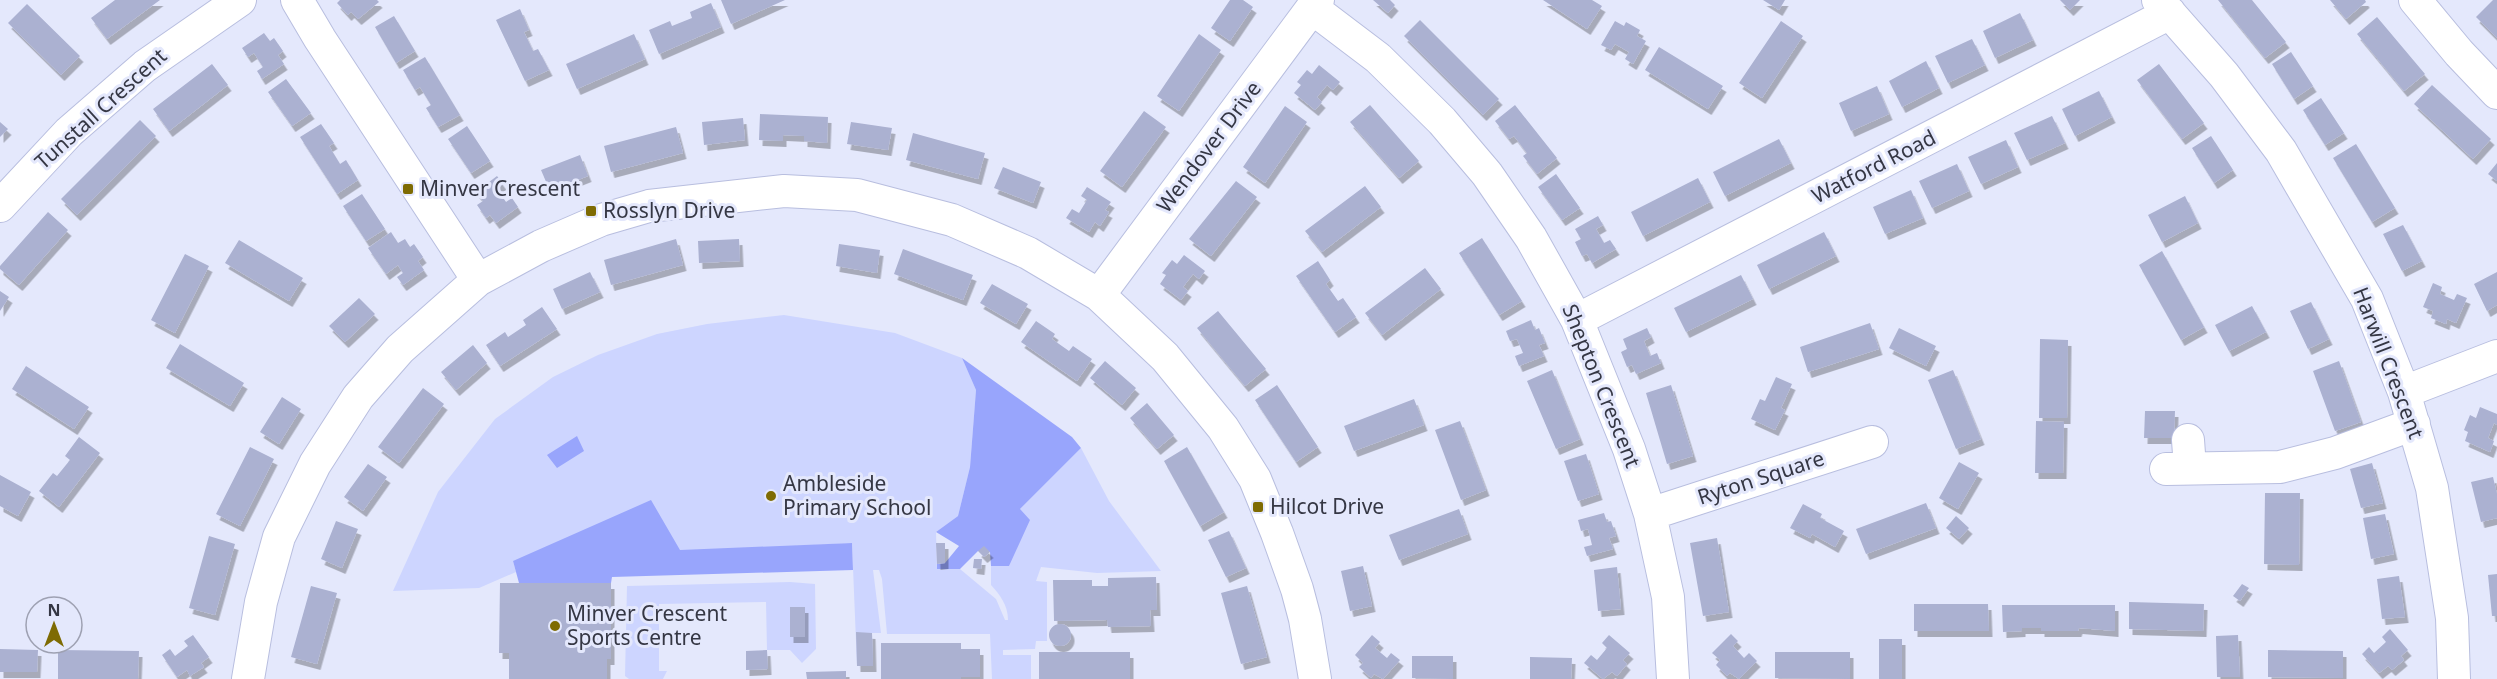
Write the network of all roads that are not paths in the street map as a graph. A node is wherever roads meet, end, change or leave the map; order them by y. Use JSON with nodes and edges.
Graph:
{"nodes":[{"id":1,"x":240,"y":0,"type":"edge"},
{"id":2,"x":297,"y":0,"type":"edge"},
{"id":3,"x":2415,"y":0,"type":"edge"},
{"id":4,"x":1315,"y":4,"type":"edge"},
{"id":5,"x":2164,"y":7,"type":"edge"},
{"id":6,"x":2497,"y":93,"type":"edge"},
{"id":7,"x":0,"y":207,"type":"edge"},
{"id":8,"x":478,"y":280,"type":"junction"},
{"id":9,"x":1099,"y":295,"type":"junction"},
{"id":10,"x":1577,"y":320,"type":"junction"},
{"id":11,"x":2497,"y":356,"type":"edge"},
{"id":12,"x":2404,"y":392,"type":"junction"},
{"id":13,"x":2414,"y":424,"type":"junction"},
{"id":14,"x":1872,"y":442,"type":"dead end"},
{"id":15,"x":2182,"y":459,"type":"dead end"},
{"id":16,"x":1650,"y":514,"type":"junction"},
{"id":17,"x":248,"y":679,"type":"edge"},
{"id":18,"x":1315,"y":679,"type":"edge"},
{"id":19,"x":1673,"y":679,"type":"edge"},
{"id":20,"x":2454,"y":679,"type":"edge"}],
"edges":[{"from":1,"to":7,"type":"street","name":"Tunstall Crescent"},
{"from":2,"to":8,"type":"street"},
{"from":3,"to":6,"type":"street"},
{"from":4,"to":9,"type":"street","name":"Wendover Drive"},
{"from":4,"to":10,"type":"street","name":"Shepton Crescent"},
{"from":5,"to":10,"type":"street","name":"Watford Road"},
{"from":5,"to":12,"type":"street","name":"Harwill Crescent"},
{"from":8,"to":9,"type":"street"},
{"from":8,"to":17,"type":"street"},
{"from":9,"to":18,"type":"street"},
{"from":10,"to":16,"type":"street","name":"Shepton Crescent"},
{"from":11,"to":12,"type":"street"},
{"from":12,"to":13,"type":"street","name":"Harwill Crescent"},
{"from":13,"to":15,"type":"street"},
{"from":13,"to":20,"type":"street","name":"Harwill Crescent"},
{"from":14,"to":16,"type":"street","name":"Ryton Square"},
{"from":16,"to":19,"type":"street","name":"Shepton Crescent"}]}
